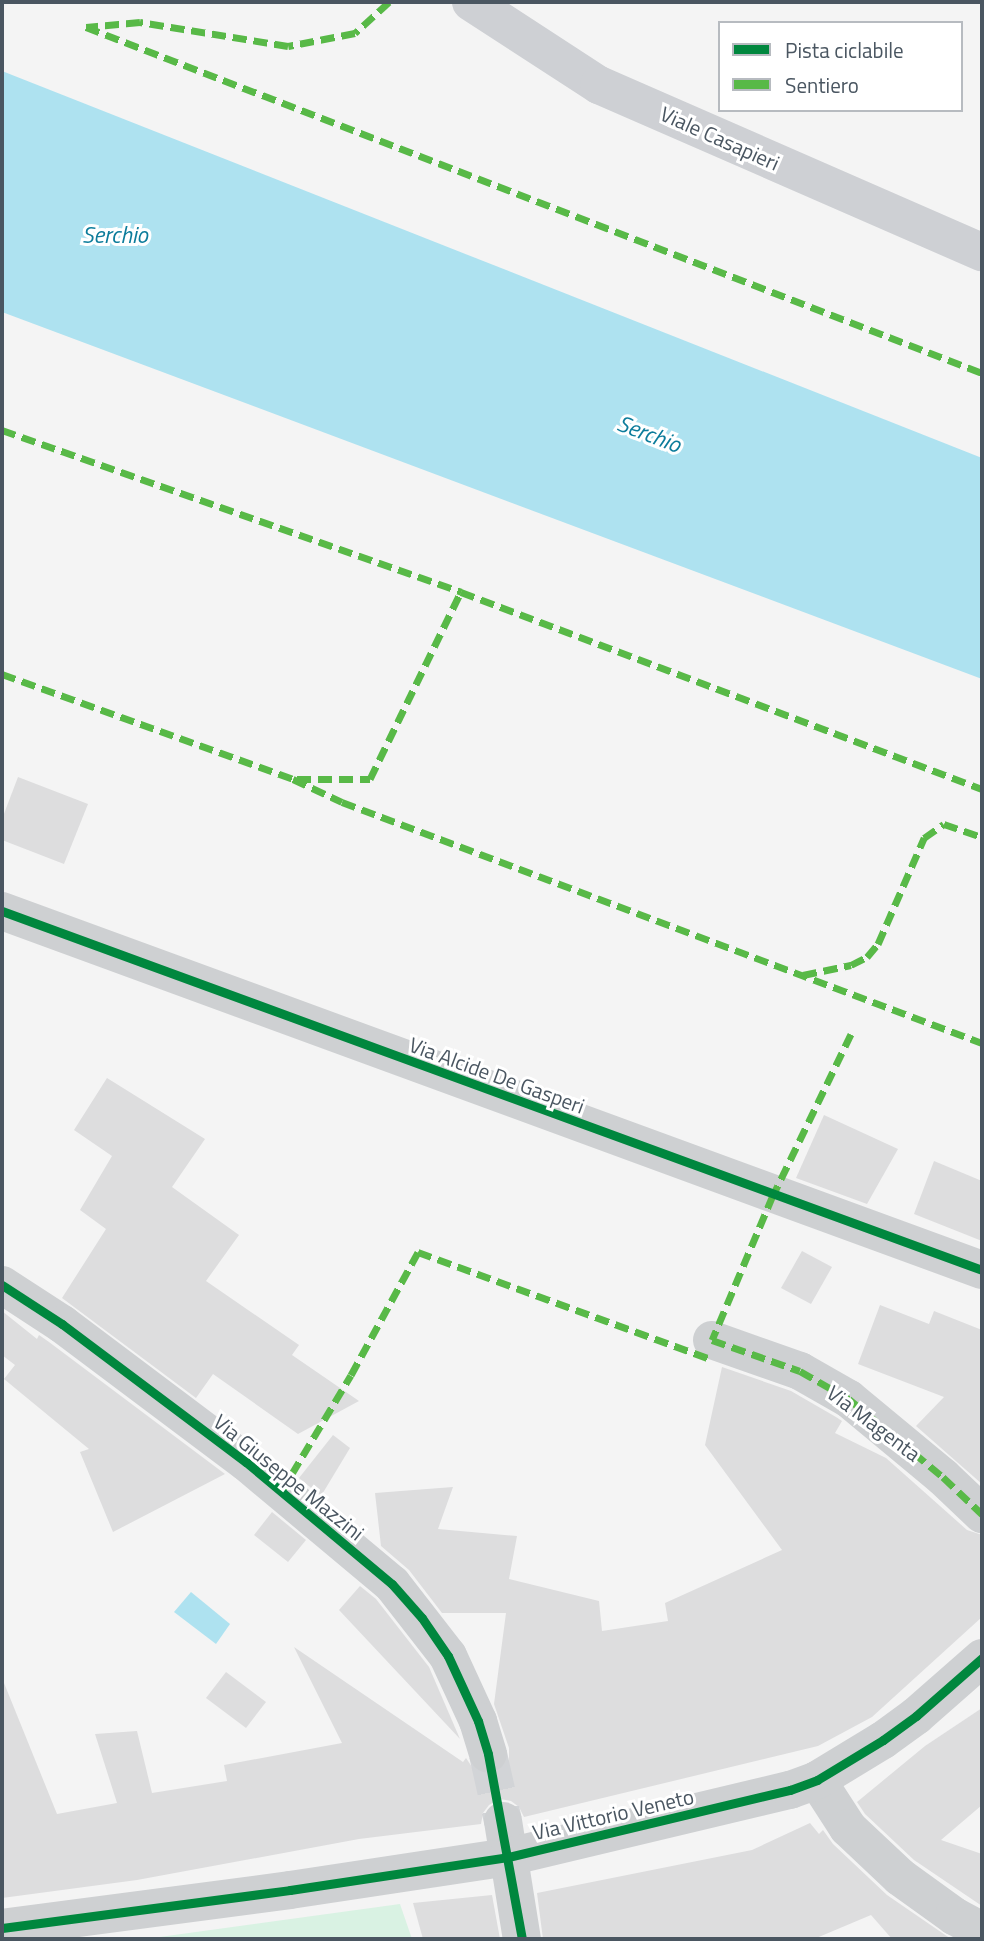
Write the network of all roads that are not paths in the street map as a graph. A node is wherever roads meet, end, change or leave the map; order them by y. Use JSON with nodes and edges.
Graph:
{"nodes":[{"id":1,"x":471,"y":2,"type":"edge"},
{"id":2,"x":982,"y":253,"type":"edge"},
{"id":3,"x":2,"y":911,"type":"edge"},
{"id":4,"x":982,"y":1270,"type":"edge"},
{"id":5,"x":2,"y":1284,"type":"edge"},
{"id":6,"x":712,"y":1339,"type":"dead end"},
{"id":7,"x":982,"y":1514,"type":"edge"},
{"id":8,"x":982,"y":1658,"type":"edge"},
{"id":9,"x":488,"y":1754,"type":"tunnel mouth"},
{"id":10,"x":817,"y":1780,"type":"junction"},
{"id":11,"x":505,"y":1839,"type":"junction"},
{"id":12,"x":2,"y":1928,"type":"edge"},
{"id":13,"x":982,"y":1931,"type":"edge"},
{"id":14,"x":522,"y":1939,"type":"edge"}],
"edges":[{"from":1,"to":2,"type":"main road","name":"Viale Casapieri"},
{"from":3,"to":4,"type":"street","name":"Via Alcide De Gasperi"},
{"from":5,"to":9,"type":"street","name":"Via Giuseppe Mazzini"},
{"from":6,"to":7,"type":"street","name":"Via Magenta"},
{"from":8,"to":10,"type":"street","name":"Via Vittorio Veneto"},
{"from":10,"to":11,"type":"street","name":"Via Vittorio Veneto"},
{"from":10,"to":13,"type":"street"},
{"from":11,"to":12,"type":"street","name":"Via Vittorio Veneto"},
{"from":11,"to":14,"type":"street"}]}
